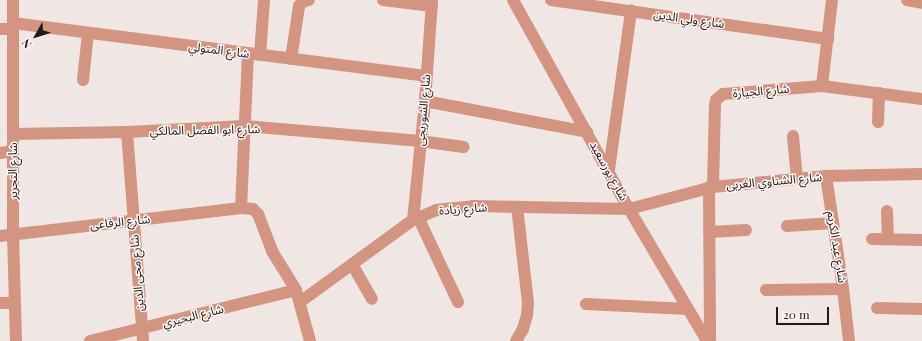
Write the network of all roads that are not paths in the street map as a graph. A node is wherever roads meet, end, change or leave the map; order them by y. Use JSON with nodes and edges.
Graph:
{"nodes":[{"id":1,"x":13,"y":0,"type":"edge"},
{"id":2,"x":264,"y":0,"type":"edge"},
{"id":3,"x":309,"y":0,"type":"edge"},
{"id":4,"x":383,"y":0,"type":"edge"},
{"id":5,"x":513,"y":0,"type":"edge"},
{"id":6,"x":551,"y":0,"type":"edge"},
{"id":7,"x":832,"y":0,"type":"edge"},
{"id":8,"x":907,"y":0,"type":"edge"},
{"id":9,"x":432,"y":3,"type":"edge"},
{"id":10,"x":922,"y":3,"type":"edge"},
{"id":11,"x":631,"y":11,"type":"junction"},
{"id":12,"x":13,"y":26,"type":"junction"},
{"id":13,"x":0,"y":29,"type":"edge"},
{"id":14,"x":88,"y":33,"type":"junction"},
{"id":15,"x":828,"y":39,"type":"junction"},
{"id":16,"x":254,"y":54,"type":"junction"},
{"id":17,"x":291,"y":59,"type":"junction"},
{"id":18,"x":426,"y":76,"type":"junction"},
{"id":19,"x":83,"y":80,"type":"dead end"},
{"id":20,"x":822,"y":86,"type":"junction"},
{"id":21,"x":879,"y":93,"type":"junction"},
{"id":22,"x":922,"y":99,"type":"edge"},
{"id":23,"x":425,"y":101,"type":"junction"},
{"id":24,"x":878,"y":122,"type":"dead end"},
{"id":25,"x":244,"y":126,"type":"junction"},
{"id":26,"x":127,"y":132,"type":"junction"},
{"id":27,"x":587,"y":132,"type":"junction"},
{"id":28,"x":13,"y":134,"type":"junction"},
{"id":29,"x":793,"y":136,"type":"dead end"},
{"id":30,"x":420,"y":141,"type":"junction"},
{"id":31,"x":464,"y":147,"type":"dead end"},
{"id":32,"x":13,"y":151,"type":"junction"},
{"id":33,"x":0,"y":153,"type":"edge"},
{"id":34,"x":609,"y":170,"type":"junction"},
{"id":35,"x":922,"y":174,"type":"edge"},
{"id":36,"x":826,"y":176,"type":"junction"},
{"id":37,"x":797,"y":179,"type":"junction"},
{"id":38,"x":711,"y":187,"type":"junction"},
{"id":39,"x":517,"y":207,"type":"junction"},
{"id":40,"x":241,"y":208,"type":"junction"},
{"id":41,"x":629,"y":209,"type":"junction"},
{"id":42,"x":887,"y":211,"type":"dead end"},
{"id":43,"x":416,"y":219,"type":"junction"},
{"id":44,"x":133,"y":220,"type":"junction"},
{"id":45,"x":833,"y":223,"type":"junction"},
{"id":46,"x":788,"y":226,"type":"dead end"},
{"id":47,"x":746,"y":230,"type":"dead end"},
{"id":48,"x":709,"y":232,"type":"junction"},
{"id":49,"x":13,"y":234,"type":"junction"},
{"id":50,"x":0,"y":236,"type":"edge"},
{"id":51,"x":872,"y":239,"type":"dead end"},
{"id":52,"x":888,"y":240,"type":"junction"},
{"id":53,"x":922,"y":240,"type":"edge"},
{"id":54,"x":352,"y":264,"type":"junction"},
{"id":55,"x":843,"y":289,"type":"junction"},
{"id":56,"x":296,"y":290,"type":"junction"},
{"id":57,"x":766,"y":290,"type":"dead end"},
{"id":58,"x":372,"y":299,"type":"dead end"},
{"id":59,"x":300,"y":302,"type":"junction"},
{"id":60,"x":458,"y":302,"type":"dead end"},
{"id":61,"x":0,"y":303,"type":"edge"},
{"id":62,"x":14,"y":303,"type":"junction"},
{"id":63,"x":586,"y":304,"type":"dead end"},
{"id":64,"x":878,"y":308,"type":"dead end"},
{"id":65,"x":688,"y":309,"type":"junction"},
{"id":66,"x":922,"y":309,"type":"edge"},
{"id":67,"x":142,"y":328,"type":"junction"},
{"id":68,"x":16,"y":341,"type":"edge"},
{"id":69,"x":90,"y":341,"type":"edge"},
{"id":70,"x":142,"y":341,"type":"edge"},
{"id":71,"x":310,"y":341,"type":"edge"},
{"id":72,"x":516,"y":341,"type":"edge"},
{"id":73,"x":707,"y":341,"type":"edge"},
{"id":74,"x":710,"y":341,"type":"edge"},
{"id":75,"x":849,"y":341,"type":"edge"}],
"edges":[{"from":1,"to":12,"type":"street","name":"شارع التحرير"},
{"from":2,"to":16,"type":"street"},
{"from":3,"to":17,"type":"street"},
{"from":4,"to":9,"type":"street"},
{"from":5,"to":27,"type":"street","name":"شارع بورسعيد"},
{"from":6,"to":11,"type":"street","name":"شارع ولي الدين"},
{"from":7,"to":15,"type":"street"},
{"from":8,"to":10,"type":"street"},
{"from":9,"to":18,"type":"street","name":"شارع الشوربجى"},
{"from":11,"to":15,"type":"street","name":"شارع ولي الدين"},
{"from":11,"to":34,"type":"street"},
{"from":12,"to":13,"type":"street","name":"شارع المتولي"},
{"from":12,"to":14,"type":"street","name":"شارع المتولي"},
{"from":12,"to":28,"type":"street","name":"شارع التحرير"},
{"from":14,"to":16,"type":"street","name":"شارع المتولي"},
{"from":14,"to":19,"type":"street"},
{"from":15,"to":20,"type":"street"},
{"from":16,"to":17,"type":"street","name":"شارع المتولي"},
{"from":16,"to":25,"type":"street"},
{"from":17,"to":18,"type":"street","name":"شارع المتولي"},
{"from":18,"to":23,"type":"street","name":"شارع الشوربجى"},
{"from":20,"to":21,"type":"street","name":"شارع الجيارة"},
{"from":20,"to":38,"type":"street","name":"شارع الجيارة"},
{"from":21,"to":22,"type":"street","name":"شارع الجيارة"},
{"from":21,"to":24,"type":"street"},
{"from":23,"to":27,"type":"street"},
{"from":23,"to":30,"type":"street","name":"شارع الشوربجى"},
{"from":25,"to":26,"type":"street","name":"شارع ابو الفضل المالكي"},
{"from":25,"to":30,"type":"street","name":"شارع ابو الفضل المالكي"},
{"from":25,"to":40,"type":"street"},
{"from":26,"to":28,"type":"street","name":"شارع ابو الفضل المالكي"},
{"from":26,"to":44,"type":"street","name":"شارع محى الدين"},
{"from":27,"to":34,"type":"street","name":"شارع بورسعيد"},
{"from":28,"to":32,"type":"street","name":"شارع التحرير"},
{"from":29,"to":37,"type":"street"},
{"from":30,"to":31,"type":"street","name":"شارع ابو الفضل المالكي"},
{"from":30,"to":43,"type":"street","name":"شارع الشوربجى"},
{"from":32,"to":33,"type":"street"},
{"from":32,"to":49,"type":"street","name":"شارع التحرير"},
{"from":34,"to":41,"type":"street","name":"شارع بورسعيد"},
{"from":35,"to":36,"type":"street","name":"شارع الشناوي الغربى"},
{"from":36,"to":37,"type":"street","name":"شارع الشناوي الغربى"},
{"from":36,"to":45,"type":"street","name":"شارع عبد الكريم"},
{"from":37,"to":38,"type":"street","name":"شارع الشناوي الغربى"},
{"from":38,"to":41,"type":"street","name":"شارع الشناوي الغربى"},
{"from":38,"to":48,"type":"street"},
{"from":39,"to":41,"type":"street","name":"شارع زيادة"},
{"from":39,"to":43,"type":"street","name":"شارع زيادة"},
{"from":39,"to":72,"type":"street"},
{"from":40,"to":44,"type":"street","name":"شارع الرفاعى"},
{"from":40,"to":56,"type":"street"},
{"from":41,"to":65,"type":"street","name":"شارع بورسعيد"},
{"from":42,"to":52,"type":"street"},
{"from":43,"to":54,"type":"street","name":"شارع زيادة"},
{"from":43,"to":60,"type":"street"},
{"from":44,"to":49,"type":"street","name":"شارع الرفاعى"},
{"from":44,"to":67,"type":"street","name":"شارع محى الدين"},
{"from":45,"to":46,"type":"street"},
{"from":45,"to":55,"type":"street","name":"شارع عبد الكريم"},
{"from":47,"to":48,"type":"street"},
{"from":48,"to":74,"type":"street"},
{"from":49,"to":50,"type":"street","name":"شارع الرفاعى"},
{"from":49,"to":62,"type":"street","name":"شارع التحرير"},
{"from":51,"to":52,"type":"street"},
{"from":52,"to":53,"type":"street"},
{"from":54,"to":58,"type":"street"},
{"from":54,"to":59,"type":"street","name":"شارع زيادة"},
{"from":55,"to":57,"type":"street"},
{"from":55,"to":75,"type":"street","name":"شارع عبد الكريم"},
{"from":56,"to":59,"type":"street"},
{"from":56,"to":67,"type":"street","name":"شارع البحيري"},
{"from":59,"to":71,"type":"street"},
{"from":61,"to":62,"type":"street"},
{"from":62,"to":68,"type":"street","name":"شارع التحرير"},
{"from":63,"to":65,"type":"street"},
{"from":64,"to":66,"type":"street"},
{"from":65,"to":73,"type":"street","name":"شارع بورسعيد"},
{"from":67,"to":69,"type":"street","name":"شارع البحيري"},
{"from":67,"to":70,"type":"street","name":"شارع محى الدين"}]}
